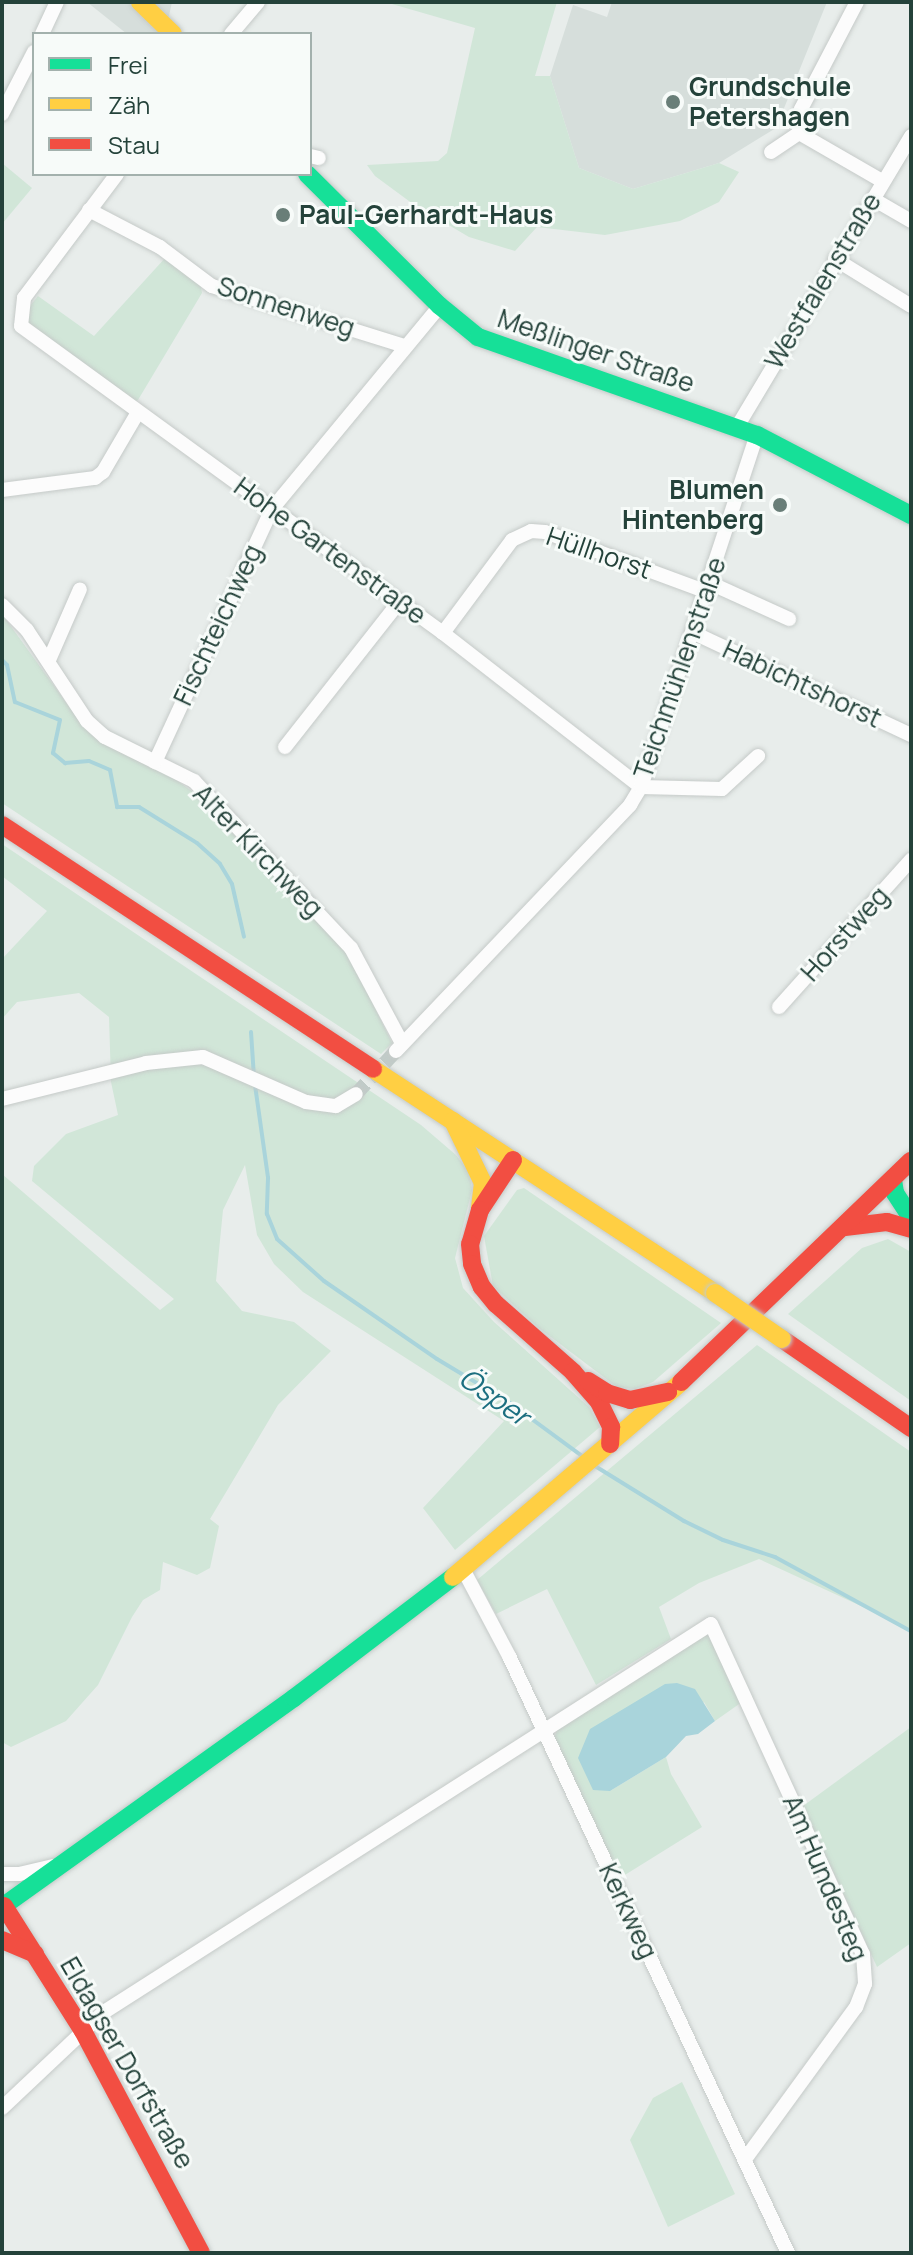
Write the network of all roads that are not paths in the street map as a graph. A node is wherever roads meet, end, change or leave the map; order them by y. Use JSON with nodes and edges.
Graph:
{"nodes":[{"id":1,"x":57,"y":2,"type":"edge"},
{"id":2,"x":140,"y":2,"type":"edge"},
{"id":3,"x":258,"y":2,"type":"edge"},
{"id":4,"x":857,"y":2,"type":"edge"},
{"id":5,"x":165,"y":31,"type":"edge"},
{"id":6,"x":43,"y":32,"type":"edge"},
{"id":7,"x":233,"y":32,"type":"edge"},
{"id":8,"x":32,"y":56,"type":"edge"},
{"id":9,"x":2,"y":114,"type":"edge"},
{"id":10,"x":799,"y":133,"type":"junction"},
{"id":11,"x":911,"y":136,"type":"edge"},
{"id":12,"x":771,"y":152,"type":"dead end"},
{"id":13,"x":115,"y":176,"type":"edge"},
{"id":14,"x":309,"y":176,"type":"edge"},
{"id":15,"x":882,"y":181,"type":"junction"},
{"id":16,"x":873,"y":199,"type":"junction"},
{"id":17,"x":89,"y":210,"type":"junction"},
{"id":18,"x":911,"y":221,"type":"edge"},
{"id":19,"x":835,"y":259,"type":"junction"},
{"id":20,"x":440,"y":306,"type":"junction"},
{"id":21,"x":911,"y":306,"type":"edge"},
{"id":22,"x":405,"y":346,"type":"junction"},
{"id":23,"x":138,"y":412,"type":"junction"},
{"id":24,"x":737,"y":427,"type":"junction"},
{"id":25,"x":757,"y":435,"type":"junction"},
{"id":26,"x":2,"y":490,"type":"edge"},
{"id":27,"x":272,"y":509,"type":"junction"},
{"id":28,"x":911,"y":515,"type":"edge"},
{"id":29,"x":708,"y":587,"type":"junction"},
{"id":30,"x":80,"y":589,"type":"dead end"},
{"id":31,"x":399,"y":602,"type":"junction"},
{"id":32,"x":2,"y":605,"type":"edge"},
{"id":33,"x":789,"y":619,"type":"dead end"},
{"id":34,"x":443,"y":633,"type":"junction"},
{"id":35,"x":694,"y":633,"type":"junction"},
{"id":36,"x":49,"y":660,"type":"junction"},
{"id":37,"x":911,"y":735,"type":"edge"},
{"id":38,"x":285,"y":747,"type":"dead end"},
{"id":39,"x":758,"y":756,"type":"dead end"},
{"id":40,"x":155,"y":762,"type":"junction"},
{"id":41,"x":641,"y":787,"type":"junction"},
{"id":42,"x":2,"y":825,"type":"edge"},
{"id":43,"x":911,"y":860,"type":"edge"},
{"id":44,"x":779,"y":1007,"type":"dead end"},
{"id":45,"x":399,"y":1047,"type":"joint"},
{"id":46,"x":356,"y":1094,"type":"tunnel mouth"},
{"id":47,"x":2,"y":1099,"type":"edge"},
{"id":48,"x":453,"y":1121,"type":"junction"},
{"id":49,"x":513,"y":1160,"type":"junction"},
{"id":50,"x":911,"y":1161,"type":"edge"},
{"id":51,"x":893,"y":1180,"type":"junction"},
{"id":52,"x":480,"y":1210,"type":"junction"},
{"id":53,"x":911,"y":1218,"type":"edge"},
{"id":54,"x":845,"y":1227,"type":"junction"},
{"id":55,"x":911,"y":1229,"type":"edge"},
{"id":56,"x":573,"y":1372,"type":"junction"},
{"id":57,"x":669,"y":1392,"type":"junction"},
{"id":58,"x":911,"y":1428,"type":"edge"},
{"id":59,"x":608,"y":1447,"type":"junction"},
{"id":60,"x":464,"y":1569,"type":"junction"},
{"id":61,"x":542,"y":1730,"type":"junction"},
{"id":62,"x":65,"y":1863,"type":"junction"},
{"id":63,"x":2,"y":1874,"type":"edge"},
{"id":64,"x":3,"y":1905,"type":"edge"},
{"id":65,"x":2,"y":1940,"type":"edge"},
{"id":66,"x":35,"y":1954,"type":"junction"},
{"id":67,"x":83,"y":2031,"type":"junction"},
{"id":68,"x":2,"y":2108,"type":"edge"},
{"id":69,"x":745,"y":2159,"type":"junction"},
{"id":70,"x":201,"y":2253,"type":"edge"},
{"id":71,"x":788,"y":2253,"type":"edge"}],
"edges":[{"from":1,"to":6,"type":"street"},
{"from":2,"to":5,"type":"main road"},
{"from":3,"to":7,"type":"street"},
{"from":4,"to":10,"type":"street"},
{"from":8,"to":9,"type":"street"},
{"from":10,"to":12,"type":"street"},
{"from":10,"to":15,"type":"street"},
{"from":11,"to":15,"type":"street","name":"Westfalenstraße"},
{"from":13,"to":17,"type":"street"},
{"from":14,"to":20,"type":"main road","name":"Meßlinger Straße"},
{"from":15,"to":16,"type":"street","name":"Westfalenstraße"},
{"from":16,"to":18,"type":"street"},
{"from":16,"to":19,"type":"street","name":"Westfalenstraße"},
{"from":17,"to":22,"type":"street","name":"Sonnenweg"},
{"from":17,"to":23,"type":"street","name":"Hohe Gartenstraße"},
{"from":19,"to":21,"type":"street"},
{"from":19,"to":24,"type":"street","name":"Westfalenstraße"},
{"from":20,"to":22,"type":"street","name":"Fischteichweg"},
{"from":20,"to":24,"type":"main road","name":"Meßlinger Straße"},
{"from":22,"to":27,"type":"street","name":"Fischteichweg"},
{"from":23,"to":26,"type":"street"},
{"from":23,"to":27,"type":"street","name":"Hohe Gartenstraße"},
{"from":24,"to":25,"type":"main road","name":"Meßlinger Straße"},
{"from":25,"to":28,"type":"main road","name":"Meßlinger Straße"},
{"from":25,"to":29,"type":"street","name":"Teichmühlenstraße"},
{"from":27,"to":31,"type":"street","name":"Hohe Gartenstraße"},
{"from":27,"to":40,"type":"street","name":"Fischteichweg"},
{"from":29,"to":33,"type":"street"},
{"from":29,"to":34,"type":"street","name":"Hüllhorst"},
{"from":29,"to":35,"type":"street","name":"Teichmühlenstraße"},
{"from":30,"to":36,"type":"street"},
{"from":31,"to":34,"type":"street","name":"Hohe Gartenstraße"},
{"from":31,"to":38,"type":"street"},
{"from":32,"to":36,"type":"street","name":"Alter Kirchweg"},
{"from":34,"to":41,"type":"street","name":"Hohe Gartenstraße"},
{"from":35,"to":37,"type":"street","name":"Habichtshorst"},
{"from":35,"to":41,"type":"street","name":"Teichmühlenstraße"},
{"from":36,"to":40,"type":"street","name":"Alter Kirchweg"},
{"from":39,"to":41,"type":"street"},
{"from":40,"to":45,"type":"street","name":"Alter Kirchweg"},
{"from":41,"to":45,"type":"street","name":"Teichmühlenstraße"},
{"from":42,"to":48,"type":"main road"},
{"from":43,"to":44,"type":"street","name":"Horstweg"},
{"from":46,"to":47,"type":"street"},
{"from":48,"to":49,"type":"main road"},
{"from":48,"to":52,"type":"main road"},
{"from":49,"to":52,"type":"main road"},
{"from":49,"to":58,"type":"main road","bridge":true},
{"from":50,"to":51,"type":"main road"},
{"from":51,"to":53,"type":"main road"},
{"from":51,"to":54,"type":"main road"},
{"from":52,"to":56,"type":"main road"},
{"from":54,"to":55,"type":"main road"},
{"from":54,"to":57,"type":"main road"},
{"from":56,"to":57,"type":"main road"},
{"from":56,"to":59,"type":"main road"},
{"from":57,"to":59,"type":"main road"},
{"from":59,"to":60,"type":"main road"},
{"from":60,"to":61,"type":"street","name":"Kerkweg"},
{"from":60,"to":62,"type":"main road"},
{"from":61,"to":67,"type":"street"},
{"from":61,"to":69,"type":"street","name":"Kerkweg"},
{"from":61,"to":69,"type":"street","name":"Am Hundesteg"},
{"from":62,"to":63,"type":"street"},
{"from":62,"to":64,"type":"main road"},
{"from":64,"to":66,"type":"main road","name":"Eldagser Dorfstraße"},
{"from":65,"to":66,"type":"main road"},
{"from":66,"to":67,"type":"main road","name":"Eldagser Dorfstraße"},
{"from":67,"to":68,"type":"street"},
{"from":67,"to":70,"type":"main road","name":"Eldagser Dorfstraße"},
{"from":69,"to":71,"type":"street","name":"Kerkweg"}]}
